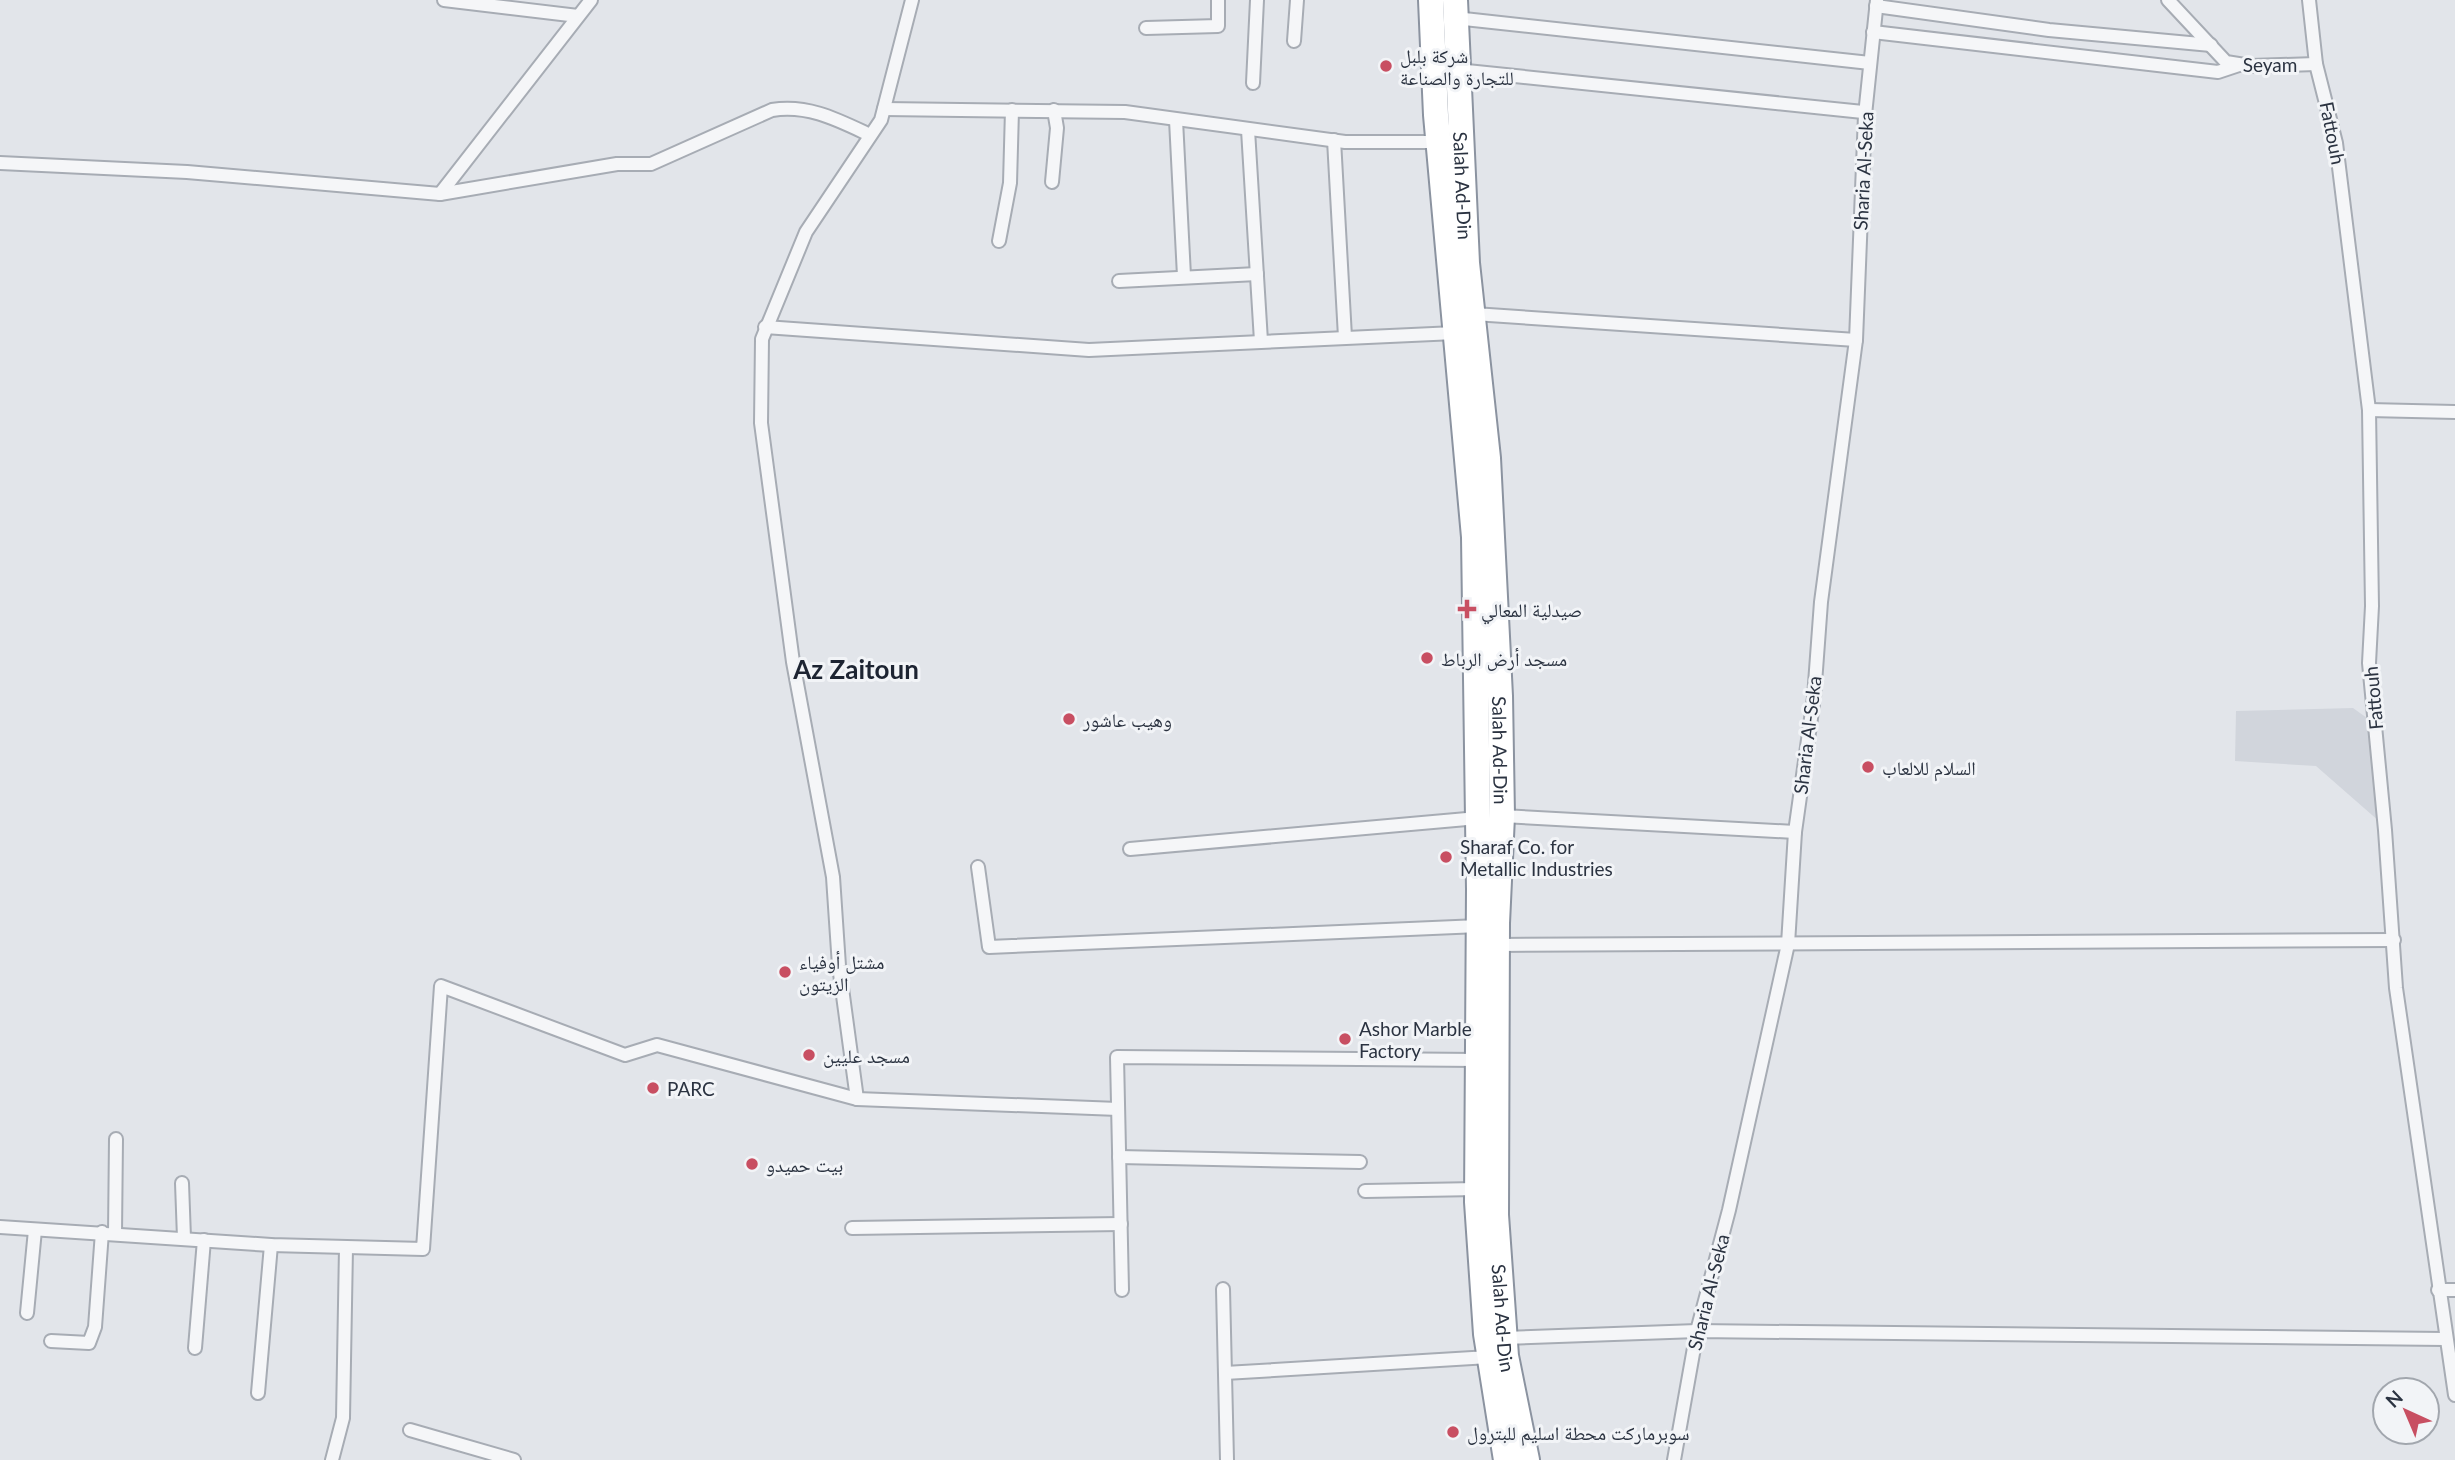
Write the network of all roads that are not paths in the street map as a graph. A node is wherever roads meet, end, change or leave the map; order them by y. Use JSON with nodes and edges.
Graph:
{"nodes":[{"id":1,"x":444,"y":0,"type":"edge"},
{"id":2,"x":591,"y":0,"type":"edge"},
{"id":3,"x":912,"y":0,"type":"edge"},
{"id":4,"x":1218,"y":0,"type":"edge"},
{"id":5,"x":1257,"y":0,"type":"edge"},
{"id":6,"x":1297,"y":0,"type":"edge"},
{"id":7,"x":1432,"y":0,"type":"edge"},
{"id":8,"x":2168,"y":0,"type":"edge"},
{"id":9,"x":2309,"y":0,"type":"edge"},
{"id":10,"x":1876,"y":3,"type":"edge"},
{"id":11,"x":1455,"y":9,"type":"edge"},
{"id":12,"x":578,"y":16,"type":"junction"},
{"id":13,"x":1146,"y":28,"type":"dead end"},
{"id":14,"x":1873,"y":32,"type":"junction"},
{"id":15,"x":1294,"y":41,"type":"dead end"},
{"id":16,"x":2211,"y":45,"type":"junction"},
{"id":17,"x":1870,"y":63,"type":"junction"},
{"id":18,"x":2316,"y":64,"type":"junction"},
{"id":19,"x":2239,"y":65,"type":"junction"},
{"id":20,"x":1457,"y":70,"type":"junction"},
{"id":21,"x":1253,"y":83,"type":"dead end"},
{"id":22,"x":884,"y":109,"type":"junction"},
{"id":23,"x":1012,"y":110,"type":"junction"},
{"id":24,"x":1054,"y":110,"type":"junction"},
{"id":25,"x":1865,"y":115,"type":"junction"},
{"id":26,"x":1176,"y":120,"type":"junction"},
{"id":27,"x":1248,"y":130,"type":"junction"},
{"id":28,"x":870,"y":135,"type":"junction"},
{"id":29,"x":1334,"y":140,"type":"junction"},
{"id":30,"x":1438,"y":142,"type":"junction"},
{"id":31,"x":0,"y":163,"type":"edge"},
{"id":32,"x":1052,"y":182,"type":"dead end"},
{"id":33,"x":440,"y":194,"type":"junction"},
{"id":34,"x":999,"y":242,"type":"dead end"},
{"id":35,"x":1257,"y":274,"type":"junction"},
{"id":36,"x":1184,"y":276,"type":"junction"},
{"id":37,"x":1119,"y":281,"type":"dead end"},
{"id":38,"x":1474,"y":314,"type":"junction"},
{"id":39,"x":765,"y":327,"type":"junction"},
{"id":40,"x":1455,"y":333,"type":"junction"},
{"id":41,"x":1345,"y":337,"type":"junction"},
{"id":42,"x":1856,"y":340,"type":"junction"},
{"id":43,"x":1262,"y":341,"type":"junction"},
{"id":44,"x":2369,"y":410,"type":"junction"},
{"id":45,"x":2455,"y":412,"type":"edge"},
{"id":46,"x":1490,"y":817,"type":"junction"},
{"id":47,"x":1795,"y":832,"type":"junction"},
{"id":48,"x":1130,"y":849,"type":"dead end"},
{"id":49,"x":978,"y":867,"type":"dead end"},
{"id":50,"x":1479,"y":926,"type":"junction"},
{"id":51,"x":2394,"y":940,"type":"junction"},
{"id":52,"x":1788,"y":944,"type":"junction"},
{"id":53,"x":1498,"y":945,"type":"junction"},
{"id":54,"x":1478,"y":1060,"type":"junction"},
{"id":55,"x":856,"y":1100,"type":"junction"},
{"id":56,"x":1118,"y":1109,"type":"junction"},
{"id":57,"x":116,"y":1139,"type":"dead end"},
{"id":58,"x":1119,"y":1157,"type":"junction"},
{"id":59,"x":1360,"y":1161,"type":"dead end"},
{"id":60,"x":182,"y":1183,"type":"dead end"},
{"id":61,"x":1477,"y":1189,"type":"junction"},
{"id":62,"x":1365,"y":1191,"type":"dead end"},
{"id":63,"x":1121,"y":1224,"type":"junction"},
{"id":64,"x":0,"y":1227,"type":"edge"},
{"id":65,"x":852,"y":1228,"type":"dead end"},
{"id":66,"x":35,"y":1230,"type":"junction"},
{"id":67,"x":109,"y":1232,"type":"junction"},
{"id":68,"x":184,"y":1238,"type":"junction"},
{"id":69,"x":204,"y":1240,"type":"junction"},
{"id":70,"x":271,"y":1245,"type":"junction"},
{"id":71,"x":346,"y":1248,"type":"junction"},
{"id":72,"x":1223,"y":1289,"type":"dead end"},
{"id":73,"x":1122,"y":1290,"type":"dead end"},
{"id":74,"x":2438,"y":1290,"type":"junction"},
{"id":75,"x":2455,"y":1290,"type":"edge"},
{"id":76,"x":27,"y":1313,"type":"dead end"},
{"id":77,"x":1697,"y":1331,"type":"junction"},
{"id":78,"x":2445,"y":1339,"type":"junction"},
{"id":79,"x":51,"y":1341,"type":"dead end"},
{"id":80,"x":195,"y":1348,"type":"dead end"},
{"id":81,"x":1497,"y":1348,"type":"junction"},
{"id":82,"x":1225,"y":1373,"type":"junction"},
{"id":83,"x":258,"y":1393,"type":"dead end"},
{"id":84,"x":2455,"y":1395,"type":"edge"},
{"id":85,"x":410,"y":1430,"type":"dead end"},
{"id":86,"x":332,"y":1460,"type":"edge"},
{"id":87,"x":514,"y":1460,"type":"edge"},
{"id":88,"x":1227,"y":1460,"type":"edge"},
{"id":89,"x":1506,"y":1460,"type":"edge"},
{"id":90,"x":1527,"y":1460,"type":"edge"},
{"id":91,"x":1674,"y":1460,"type":"edge"}],
"edges":[{"from":1,"to":12,"type":"street"},
{"from":2,"to":12,"type":"street"},
{"from":3,"to":22,"type":"street"},
{"from":4,"to":13,"type":"street"},
{"from":5,"to":21,"type":"street"},
{"from":6,"to":15,"type":"street"},
{"from":7,"to":30,"type":"highway","name":"Salah Ad-Din"},
{"from":8,"to":16,"type":"street","name":"Seyam"},
{"from":9,"to":18,"type":"street","name":"Fattouh"},
{"from":10,"to":14,"type":"street","name":"Sharia Al-Seka"},
{"from":10,"to":16,"type":"street"},
{"from":11,"to":17,"type":"street"},
{"from":11,"to":20,"type":"highway","name":"Salah Ad-Din"},
{"from":12,"to":33,"type":"street"},
{"from":14,"to":17,"type":"street","name":"Sharia Al-Seka"},
{"from":14,"to":19,"type":"street"},
{"from":16,"to":19,"type":"street","name":"Seyam"},
{"from":17,"to":25,"type":"street","name":"Sharia Al-Seka"},
{"from":18,"to":19,"type":"street","name":"Seyam"},
{"from":18,"to":44,"type":"street","name":"Fattouh"},
{"from":20,"to":25,"type":"street"},
{"from":20,"to":38,"type":"highway","name":"Salah Ad-Din"},
{"from":22,"to":23,"type":"street"},
{"from":22,"to":28,"type":"street"},
{"from":23,"to":24,"type":"street"},
{"from":23,"to":34,"type":"street"},
{"from":24,"to":26,"type":"street"},
{"from":24,"to":32,"type":"street"},
{"from":25,"to":42,"type":"street","name":"Sharia Al-Seka"},
{"from":26,"to":27,"type":"street"},
{"from":26,"to":36,"type":"street"},
{"from":27,"to":29,"type":"street"},
{"from":27,"to":35,"type":"street"},
{"from":28,"to":33,"type":"street"},
{"from":28,"to":39,"type":"street"},
{"from":29,"to":30,"type":"street"},
{"from":29,"to":41,"type":"street"},
{"from":30,"to":40,"type":"highway","name":"Salah Ad-Din"},
{"from":31,"to":33,"type":"street"},
{"from":35,"to":36,"type":"street"},
{"from":35,"to":43,"type":"street"},
{"from":36,"to":37,"type":"street"},
{"from":38,"to":42,"type":"street"},
{"from":38,"to":46,"type":"highway","name":"Salah Ad-Din"},
{"from":39,"to":43,"type":"street"},
{"from":39,"to":55,"type":"street"},
{"from":40,"to":41,"type":"street"},
{"from":40,"to":46,"type":"highway","name":"Salah Ad-Din"},
{"from":41,"to":43,"type":"street"},
{"from":42,"to":47,"type":"street","name":"Sharia Al-Seka"},
{"from":44,"to":45,"type":"street"},
{"from":44,"to":51,"type":"street","name":"Fattouh"},
{"from":46,"to":47,"type":"street"},
{"from":46,"to":48,"type":"street"},
{"from":46,"to":50,"type":"highway","name":"Salah Ad-Din"},
{"from":46,"to":53,"type":"highway","name":"Salah Ad-Din"},
{"from":47,"to":52,"type":"street","name":"Sharia Al-Seka"},
{"from":49,"to":50,"type":"street"},
{"from":50,"to":54,"type":"highway","name":"Salah Ad-Din"},
{"from":51,"to":52,"type":"street"},
{"from":51,"to":74,"type":"street","name":"Fattouh"},
{"from":52,"to":53,"type":"street"},
{"from":52,"to":77,"type":"street","name":"Sharia Al-Seka"},
{"from":53,"to":81,"type":"highway","name":"Salah Ad-Din"},
{"from":54,"to":56,"type":"street"},
{"from":54,"to":61,"type":"highway","name":"Salah Ad-Din"},
{"from":55,"to":56,"type":"street"},
{"from":55,"to":71,"type":"street"},
{"from":56,"to":58,"type":"street"},
{"from":57,"to":67,"type":"street"},
{"from":58,"to":59,"type":"street"},
{"from":58,"to":63,"type":"street"},
{"from":60,"to":68,"type":"street"},
{"from":61,"to":62,"type":"street"},
{"from":61,"to":81,"type":"highway","name":"Salah Ad-Din"},
{"from":63,"to":65,"type":"street"},
{"from":63,"to":73,"type":"street"},
{"from":64,"to":66,"type":"street"},
{"from":66,"to":67,"type":"street"},
{"from":66,"to":76,"type":"street"},
{"from":67,"to":68,"type":"street"},
{"from":67,"to":79,"type":"street"},
{"from":68,"to":69,"type":"street"},
{"from":69,"to":70,"type":"street"},
{"from":69,"to":80,"type":"street"},
{"from":70,"to":71,"type":"street"},
{"from":70,"to":83,"type":"street"},
{"from":71,"to":86,"type":"street"},
{"from":72,"to":82,"type":"street"},
{"from":74,"to":75,"type":"street"},
{"from":74,"to":78,"type":"street","name":"Fattouh"},
{"from":77,"to":78,"type":"street"},
{"from":77,"to":81,"type":"street"},
{"from":77,"to":91,"type":"street","name":"Sharia Al-Seka"},
{"from":78,"to":84,"type":"street","name":"Fattouh"},
{"from":81,"to":82,"type":"street"},
{"from":81,"to":89,"type":"highway","name":"Salah Ad-Din"},
{"from":81,"to":90,"type":"highway","name":"Salah Ad-Din"},
{"from":82,"to":88,"type":"street"},
{"from":85,"to":87,"type":"street"}]}
